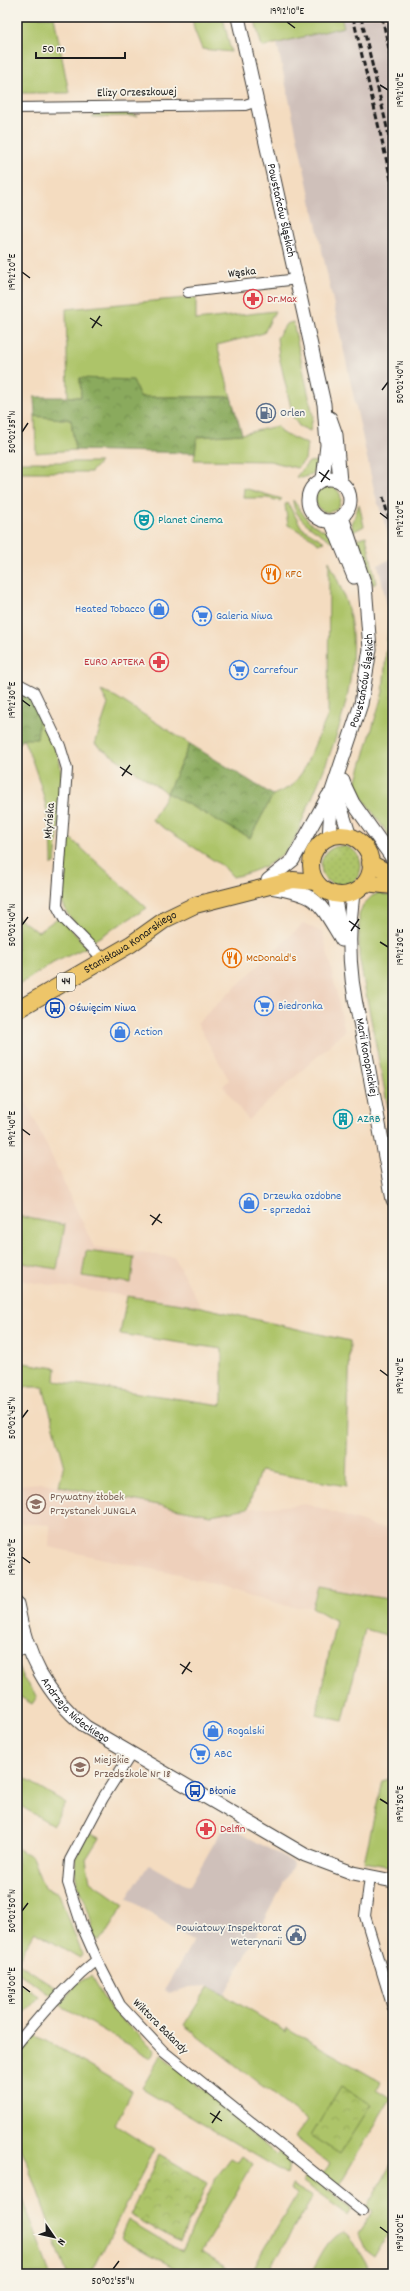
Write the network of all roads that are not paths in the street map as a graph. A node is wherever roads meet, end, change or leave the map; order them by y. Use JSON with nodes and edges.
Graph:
{"nodes":[{"id":1,"x":238,"y":17,"type":"edge"},
{"id":2,"x":257,"y":101,"type":"junction"},
{"id":3,"x":17,"y":108,"type":"edge"},
{"id":4,"x":298,"y":280,"type":"junction"},
{"id":5,"x":188,"y":292,"type":"dead end"},
{"id":6,"x":324,"y":404,"type":"junction"},
{"id":7,"x":323,"y":480,"type":"junction"},
{"id":8,"x":340,"y":482,"type":"junction"},
{"id":9,"x":336,"y":519,"type":"junction"},
{"id":10,"x":17,"y":683,"type":"edge"},
{"id":11,"x":346,"y":754,"type":"junction"},
{"id":12,"x":343,"y":782,"type":"junction"},
{"id":13,"x":332,"y":791,"type":"junction"},
{"id":14,"x":350,"y":837,"type":"junction"},
{"id":15,"x":329,"y":838,"type":"junction"},
{"id":16,"x":393,"y":859,"type":"edge"},
{"id":17,"x":311,"y":862,"type":"junction"},
{"id":18,"x":370,"y":863,"type":"junction"},
{"id":19,"x":393,"y":875,"type":"edge"},
{"id":20,"x":316,"y":882,"type":"junction"},
{"id":21,"x":269,"y":884,"type":"junction"},
{"id":22,"x":393,"y":886,"type":"edge"},
{"id":23,"x":359,"y":888,"type":"junction"},
{"id":24,"x":334,"y":894,"type":"junction"},
{"id":25,"x":342,"y":940,"type":"junction"},
{"id":26,"x":104,"y":960,"type":"junction"},
{"id":27,"x":349,"y":963,"type":"junction"},
{"id":28,"x":17,"y":1010,"type":"edge"},
{"id":29,"x":393,"y":1200,"type":"edge"},
{"id":30,"x":17,"y":1604,"type":"edge"},
{"id":31,"x":22,"y":1649,"type":"edge"},
{"id":32,"x":130,"y":1754,"type":"junction"},
{"id":33,"x":370,"y":1877,"type":"junction"},
{"id":34,"x":393,"y":1881,"type":"edge"},
{"id":35,"x":97,"y":1960,"type":"junction"},
{"id":36,"x":393,"y":2008,"type":"edge"},
{"id":37,"x":17,"y":2044,"type":"edge"},
{"id":38,"x":362,"y":2211,"type":"dead end"}],
"edges":[{"from":1,"to":2,"type":"street","name":"Powstańców Śląskich"},
{"from":2,"to":3,"type":"street","name":"Elizy Orzeszkowej"},
{"from":2,"to":4,"type":"street","name":"Powstańców Śląskich"},
{"from":4,"to":5,"type":"street","name":"Wąska"},
{"from":4,"to":6,"type":"street","name":"Powstańców Śląskich"},
{"from":6,"to":7,"type":"street","name":"Powstańców Śląskich"},
{"from":6,"to":8,"type":"street","name":"Powstańców Śląskich"},
{"from":7,"to":8,"type":"street"},
{"from":7,"to":9,"type":"street"},
{"from":8,"to":9,"type":"street"},
{"from":9,"to":11,"type":"street","name":"Powstańców Śląskich"},
{"from":10,"to":26,"type":"street","name":"Młyńska"},
{"from":11,"to":12,"type":"street","name":"Powstańców Śląskich"},
{"from":11,"to":13,"type":"street","name":"Powstańców Śląskich"},
{"from":12,"to":14,"type":"street","name":"Powstańców Śląskich"},
{"from":12,"to":16,"type":"street"},
{"from":13,"to":15,"type":"street","name":"Powstańców Śląskich"},
{"from":13,"to":21,"type":"street"},
{"from":14,"to":15,"type":"main road"},
{"from":14,"to":18,"type":"main road"},
{"from":15,"to":17,"type":"main road"},
{"from":17,"to":20,"type":"main road"},
{"from":17,"to":21,"type":"main road","name":"Stanisława Konarskiego","number":"44"},
{"from":18,"to":19,"type":"main road"},
{"from":18,"to":23,"type":"main road"},
{"from":20,"to":21,"type":"main road","name":"Stanisława Konarskiego","number":"44"},
{"from":20,"to":24,"type":"main road"},
{"from":21,"to":25,"type":"street"},
{"from":21,"to":26,"type":"main road","name":"Stanisława Konarskiego","number":"44"},
{"from":22,"to":23,"type":"main road"},
{"from":23,"to":24,"type":"main road"},
{"from":23,"to":27,"type":"street","name":"Marii Konopnickiej"},
{"from":24,"to":25,"type":"street","name":"Marii Konopnickiej"},
{"from":25,"to":27,"type":"street","name":"Marii Konopnickiej"},
{"from":26,"to":28,"type":"main road","name":"Stanisława Konarskiego","number":"44"},
{"from":27,"to":29,"type":"street","name":"Marii Konopnickiej"},
{"from":30,"to":31,"type":"street","name":"Andrzeja Nideckiego"},
{"from":31,"to":32,"type":"street","name":"Andrzeja Nideckiego"},
{"from":32,"to":33,"type":"street","name":"Andrzeja Nideckiego"},
{"from":32,"to":35,"type":"street","name":"Wiktora Bałandy"},
{"from":33,"to":34,"type":"street","name":"Andrzeja Nideckiego"},
{"from":33,"to":36,"type":"street"},
{"from":35,"to":37,"type":"street"},
{"from":35,"to":38,"type":"street","name":"Wiktora Bałandy"}]}
